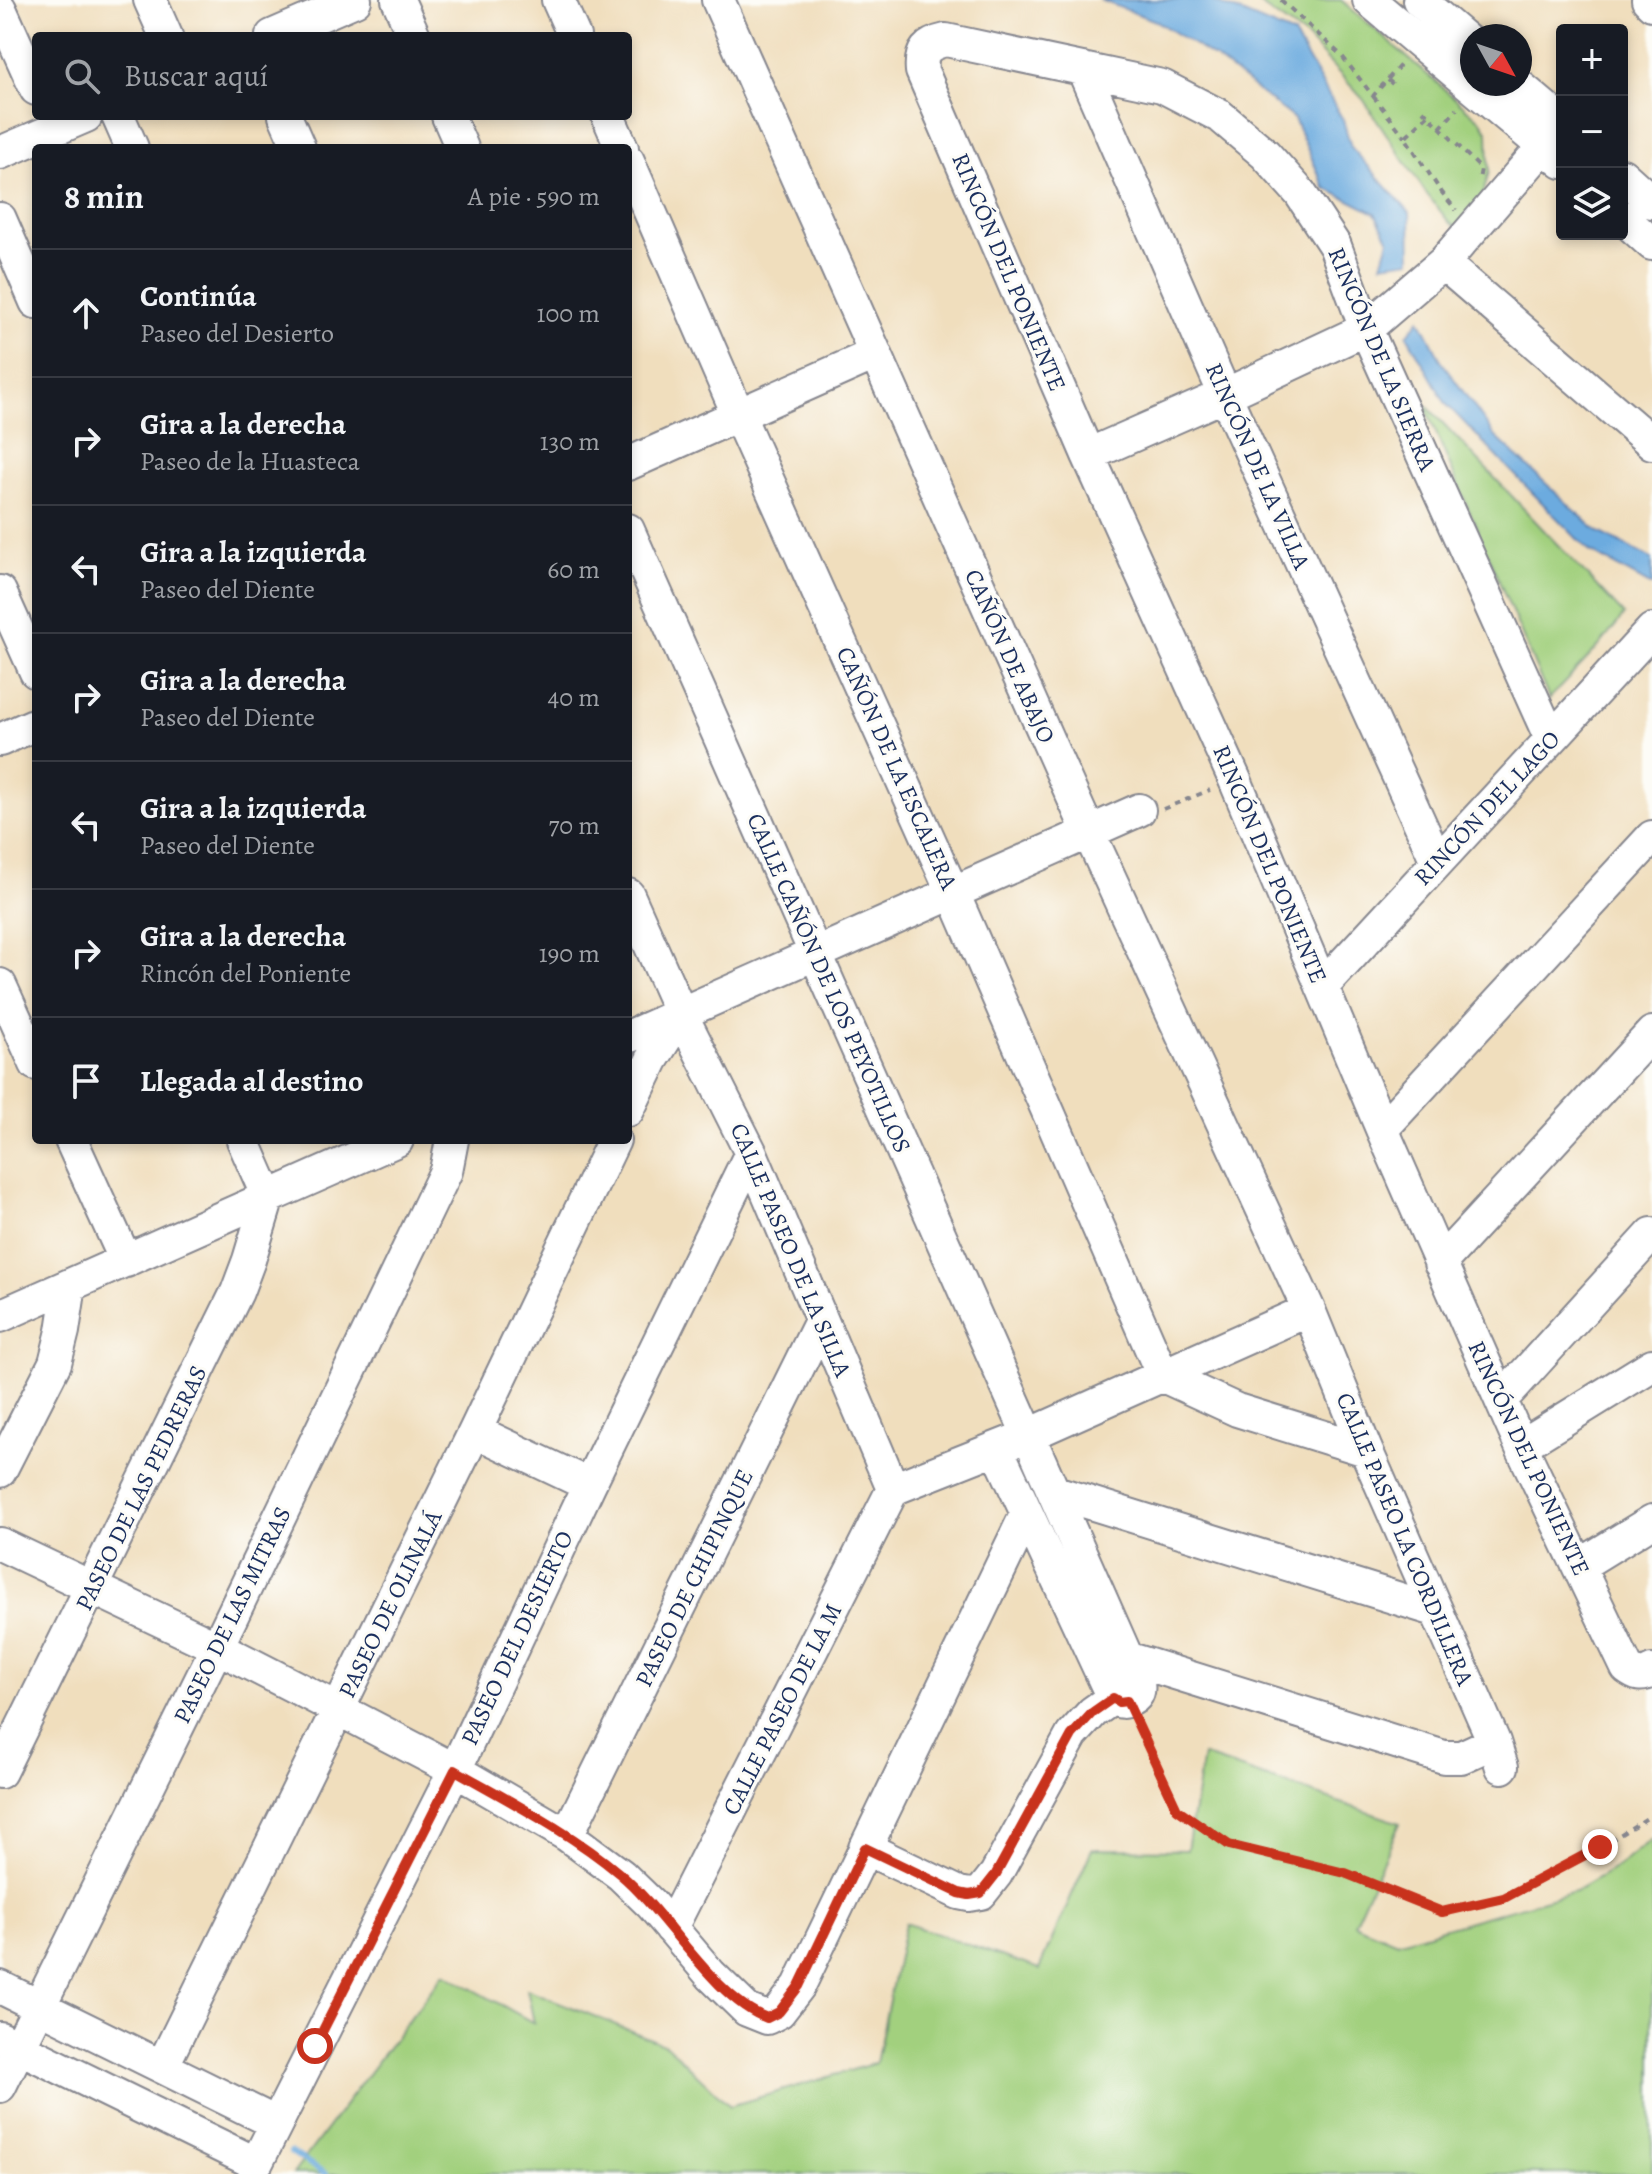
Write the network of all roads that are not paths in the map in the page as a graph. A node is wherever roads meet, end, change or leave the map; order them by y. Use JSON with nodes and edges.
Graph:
{"nodes":[{"id":1,"x":150,"y":0,"type":"edge"},
{"id":2,"x":355,"y":0,"type":"edge"},
{"id":3,"x":398,"y":0,"type":"edge"},
{"id":4,"x":558,"y":0,"type":"edge"},
{"id":5,"x":718,"y":0,"type":"edge"},
{"id":6,"x":1369,"y":0,"type":"edge"},
{"id":7,"x":1419,"y":0,"type":"edge"},
{"id":8,"x":0,"y":9,"type":"edge"},
{"id":9,"x":300,"y":10,"type":"edge"},
{"id":10,"x":1403,"y":11,"type":"edge"},
{"id":11,"x":164,"y":32,"type":"edge"},
{"id":12,"x":276,"y":32,"type":"edge"},
{"id":13,"x":412,"y":32,"type":"edge"},
{"id":14,"x":572,"y":32,"type":"edge"},
{"id":15,"x":1460,"y":35,"type":"edge"},
{"id":16,"x":925,"y":50,"type":"joint"},
{"id":17,"x":1083,"y":69,"type":"junction"},
{"id":18,"x":32,"y":80,"type":"edge"},
{"id":19,"x":1526,"y":96,"type":"edge"},
{"id":20,"x":120,"y":120,"type":"edge"},
{"id":21,"x":287,"y":120,"type":"edge"},
{"id":22,"x":450,"y":120,"type":"edge"},
{"id":23,"x":610,"y":120,"type":"edge"},
{"id":24,"x":51,"y":123,"type":"edge"},
{"id":25,"x":1556,"y":138,"type":"edge"},
{"id":26,"x":1556,"y":138,"type":"edge"},
{"id":27,"x":1556,"y":140,"type":"edge"},
{"id":28,"x":130,"y":144,"type":"edge"},
{"id":29,"x":297,"y":144,"type":"edge"},
{"id":30,"x":460,"y":144,"type":"edge"},
{"id":31,"x":620,"y":144,"type":"edge"},
{"id":32,"x":0,"y":153,"type":"edge"},
{"id":33,"x":632,"y":170,"type":"edge"},
{"id":34,"x":1628,"y":180,"type":"edge"},
{"id":35,"x":1652,"y":202,"type":"edge"},
{"id":36,"x":0,"y":219,"type":"edge"},
{"id":37,"x":1628,"y":222,"type":"edge"},
{"id":38,"x":1652,"y":244,"type":"edge"},
{"id":39,"x":1443,"y":263,"type":"junction"},
{"id":40,"x":32,"y":293,"type":"edge"},
{"id":41,"x":1366,"y":329,"type":"junction"},
{"id":42,"x":875,"y":354,"type":"junction"},
{"id":43,"x":1225,"y":395,"type":"junction"},
{"id":44,"x":738,"y":414,"type":"junction"},
{"id":45,"x":1652,"y":443,"type":"edge"},
{"id":46,"x":1088,"y":455,"type":"junction"},
{"id":47,"x":632,"y":462,"type":"edge"},
{"id":48,"x":632,"y":539,"type":"edge"},
{"id":49,"x":0,"y":592,"type":"edge"},
{"id":50,"x":1652,"y":630,"type":"edge"},
{"id":51,"x":32,"y":663,"type":"edge"},
{"id":52,"x":32,"y":726,"type":"edge"},
{"id":53,"x":1551,"y":739,"type":"junction"},
{"id":54,"x":0,"y":740,"type":"edge"},
{"id":55,"x":1139,"y":810,"type":"dead end"},
{"id":56,"x":1089,"y":833,"type":"junction"},
{"id":57,"x":1652,"y":837,"type":"edge"},
{"id":58,"x":1437,"y":861,"type":"junction"},
{"id":59,"x":953,"y":893,"type":"junction"},
{"id":60,"x":632,"y":904,"type":"edge"},
{"id":61,"x":816,"y":954,"type":"junction"},
{"id":62,"x":0,"y":985,"type":"edge"},
{"id":63,"x":1322,"y":987,"type":"junction"},
{"id":64,"x":681,"y":1014,"type":"junction"},
{"id":65,"x":1652,"y":1033,"type":"edge"},
{"id":66,"x":632,"y":1035,"type":"edge"},
{"id":67,"x":32,"y":1055,"type":"edge"},
{"id":68,"x":632,"y":1102,"type":"edge"},
{"id":69,"x":1382,"y":1129,"type":"junction"},
{"id":70,"x":73,"y":1144,"type":"edge"},
{"id":71,"x":245,"y":1144,"type":"edge"},
{"id":72,"x":388,"y":1144,"type":"edge"},
{"id":73,"x":451,"y":1144,"type":"edge"},
{"id":74,"x":612,"y":1144,"type":"edge"},
{"id":75,"x":751,"y":1153,"type":"junction"},
{"id":76,"x":268,"y":1197,"type":"junction"},
{"id":77,"x":1652,"y":1234,"type":"edge"},
{"id":78,"x":126,"y":1261,"type":"junction"},
{"id":79,"x":1440,"y":1263,"type":"junction"},
{"id":80,"x":70,"y":1285,"type":"junction"},
{"id":81,"x":1309,"y":1310,"type":"junction"},
{"id":82,"x":0,"y":1316,"type":"edge"},
{"id":83,"x":821,"y":1321,"type":"junction"},
{"id":84,"x":1652,"y":1365,"type":"edge"},
{"id":85,"x":1163,"y":1376,"type":"junction"},
{"id":86,"x":1501,"y":1400,"type":"junction"},
{"id":87,"x":475,"y":1431,"type":"junction"},
{"id":88,"x":1029,"y":1435,"type":"junction"},
{"id":89,"x":1521,"y":1446,"type":"junction"},
{"id":90,"x":997,"y":1449,"type":"junction"},
{"id":91,"x":1366,"y":1450,"type":"junction"},
{"id":92,"x":0,"y":1471,"type":"edge"},
{"id":93,"x":589,"y":1485,"type":"junction"},
{"id":94,"x":893,"y":1489,"type":"junction"},
{"id":95,"x":1055,"y":1492,"type":"junction"},
{"id":96,"x":1026,"y":1515,"type":"junction"},
{"id":97,"x":1652,"y":1521,"type":"edge"},
{"id":98,"x":0,"y":1544,"type":"edge"},
{"id":99,"x":1579,"y":1566,"type":"junction"},
{"id":100,"x":91,"y":1588,"type":"junction"},
{"id":101,"x":1435,"y":1610,"type":"junction"},
{"id":102,"x":217,"y":1647,"type":"junction"},
{"id":103,"x":1127,"y":1658,"type":"junction"},
{"id":104,"x":1643,"y":1672,"type":"edge"},
{"id":105,"x":1120,"y":1700,"type":"junction"},
{"id":106,"x":338,"y":1709,"type":"junction"},
{"id":107,"x":455,"y":1770,"type":"junction"},
{"id":108,"x":0,"y":1772,"type":"edge"},
{"id":109,"x":567,"y":1835,"type":"junction"},
{"id":110,"x":865,"y":1848,"type":"junction"},
{"id":111,"x":671,"y":1928,"type":"junction"},
{"id":112,"x":0,"y":1987,"type":"edge"},
{"id":113,"x":40,"y":2006,"type":"junction"},
{"id":114,"x":10,"y":2043,"type":"edge"},
{"id":115,"x":162,"y":2067,"type":"junction"},
{"id":116,"x":0,"y":2086,"type":"edge"},
{"id":117,"x":276,"y":2123,"type":"junction"}],
"edges":[{"from":1,"to":11,"type":"street"},
{"from":2,"to":9,"type":"street"},
{"from":3,"to":13,"type":"street"},
{"from":4,"to":14,"type":"street"},
{"from":5,"to":42,"type":"street","name":"CAÑÓN DE ABAJO"},
{"from":6,"to":10,"type":"street"},
{"from":7,"to":15,"type":"street"},
{"from":8,"to":18,"type":"street"},
{"from":9,"to":12,"type":"street"},
{"from":10,"to":25,"type":"street"},
{"from":16,"to":17,"type":"street","name":"RINCÓN DE LA SIERRA"},
{"from":16,"to":46,"type":"street","name":"RINCÓN DEL PONIENTE"},
{"from":17,"to":41,"type":"street","name":"RINCÓN DE LA SIERRA"},
{"from":17,"to":43,"type":"street","name":"RINCÓN DE LA VILLA"},
{"from":19,"to":26,"type":"street"},
{"from":20,"to":28,"type":"street"},
{"from":21,"to":29,"type":"street"},
{"from":22,"to":30,"type":"street"},
{"from":23,"to":31,"type":"street"},
{"from":24,"to":32,"type":"street"},
{"from":27,"to":39,"type":"street"},
{"from":33,"to":44,"type":"street","name":"CAÑÓN DE LA ESCALERA"},
{"from":34,"to":35,"type":"street"},
{"from":36,"to":40,"type":"street"},
{"from":37,"to":38,"type":"street"},
{"from":39,"to":41,"type":"street"},
{"from":39,"to":45,"type":"street"},
{"from":41,"to":43,"type":"street"},
{"from":41,"to":53,"type":"street","name":"RINCÓN DE LA SIERRA"},
{"from":42,"to":44,"type":"street"},
{"from":42,"to":56,"type":"street","name":"CAÑÓN DE ABAJO"},
{"from":43,"to":46,"type":"street"},
{"from":43,"to":58,"type":"street","name":"RINCÓN DE LA VILLA"},
{"from":44,"to":47,"type":"street"},
{"from":44,"to":59,"type":"street","name":"CAÑÓN DE LA ESCALERA"},
{"from":46,"to":63,"type":"street","name":"RINCÓN DEL PONIENTE"},
{"from":48,"to":61,"type":"street","name":"CALLE CAÑÓN DE LOS PEYOTILLOS"},
{"from":49,"to":51,"type":"street"},
{"from":50,"to":53,"type":"street","name":"RINCÓN DEL LAGO"},
{"from":52,"to":54,"type":"street"},
{"from":53,"to":58,"type":"street","name":"RINCÓN DEL LAGO"},
{"from":55,"to":56,"type":"street"},
{"from":56,"to":59,"type":"street"},
{"from":56,"to":81,"type":"street","name":"CAÑÓN DE ABAJO"},
{"from":57,"to":69,"type":"street"},
{"from":58,"to":63,"type":"street","name":"RINCÓN DEL LAGO"},
{"from":59,"to":61,"type":"street"},
{"from":59,"to":85,"type":"street","name":"CAÑÓN DE LA ESCALERA"},
{"from":60,"to":64,"type":"street","name":"CALLE PASEO DE LA SILLA"},
{"from":61,"to":64,"type":"street"},
{"from":61,"to":88,"type":"street","name":"CALLE CAÑÓN DE LOS PEYOTILLOS"},
{"from":62,"to":67,"type":"street"},
{"from":63,"to":69,"type":"street","name":"RINCÓN DEL PONIENTE"},
{"from":64,"to":66,"type":"street"},
{"from":64,"to":68,"type":"street"},
{"from":64,"to":75,"type":"street","name":"CALLE PASEO DE LA SILLA"},
{"from":65,"to":79,"type":"street"},
{"from":69,"to":79,"type":"street","name":"RINCÓN DEL PONIENTE"},
{"from":70,"to":78,"type":"street"},
{"from":71,"to":76,"type":"street"},
{"from":72,"to":76,"type":"street"},
{"from":73,"to":102,"type":"street","name":"PASEO DE LAS MITRAS"},
{"from":74,"to":87,"type":"street","name":"PASEO DE OLINALÁ"},
{"from":75,"to":83,"type":"street","name":"CALLE PASEO DE LA SILLA"},
{"from":75,"to":93,"type":"street","name":"PASEO DEL DESIERTO"},
{"from":76,"to":78,"type":"street"},
{"from":76,"to":100,"type":"street","name":"PASEO DE LAS PEDRERAS"},
{"from":77,"to":86,"type":"street"},
{"from":78,"to":80,"type":"street"},
{"from":79,"to":86,"type":"street","name":"RINCÓN DEL PONIENTE"},
{"from":80,"to":82,"type":"street"},
{"from":80,"to":92,"type":"street"},
{"from":81,"to":85,"type":"street"},
{"from":81,"to":91,"type":"street","name":"CALLE PASEO LA CORDILLERA"},
{"from":83,"to":94,"type":"street","name":"CALLE PASEO DE LA SILLA"},
{"from":83,"to":109,"type":"street","name":"PASEO DE CHIPINQUE"},
{"from":84,"to":89,"type":"street"},
{"from":85,"to":88,"type":"street"},
{"from":85,"to":91,"type":"street"},
{"from":86,"to":89,"type":"street","name":"RINCÓN DEL PONIENTE"},
{"from":87,"to":93,"type":"street"},
{"from":87,"to":106,"type":"street","name":"PASEO DE OLINALÁ"},
{"from":88,"to":90,"type":"street"},
{"from":88,"to":95,"type":"street","name":"CALLE CAÑÓN DE LOS PEYOTILLOS"},
{"from":89,"to":99,"type":"street","name":"RINCÓN DEL PONIENTE"},
{"from":90,"to":94,"type":"street"},
{"from":90,"to":96,"type":"street"},
{"from":91,"to":101,"type":"street","name":"CALLE PASEO LA CORDILLERA"},
{"from":93,"to":107,"type":"street","name":"PASEO DEL DESIERTO"},
{"from":94,"to":111,"type":"street","name":"CALLE PASEO DE LA M"},
{"from":95,"to":101,"type":"street"},
{"from":95,"to":103,"type":"street","name":"CALLE CAÑÓN DE LOS PEYOTILLOS"},
{"from":96,"to":105,"type":"street"},
{"from":96,"to":110,"type":"street"},
{"from":97,"to":99,"type":"street"},
{"from":98,"to":100,"type":"street"},
{"from":99,"to":104,"type":"street","name":"RINCÓN DEL PONIENTE"},
{"from":100,"to":102,"type":"street"},
{"from":100,"to":108,"type":"street","name":"PASEO DE LAS PEDRERAS"},
{"from":101,"to":103,"type":"street","name":"CALLE PASEO LA CORDILLERA"},
{"from":102,"to":106,"type":"street"},
{"from":102,"to":113,"type":"street","name":"PASEO DE LAS MITRAS"},
{"from":103,"to":105,"type":"street","name":"CALLE CAÑÓN DE LOS PEYOTILLOS"},
{"from":105,"to":110,"type":"street"},
{"from":106,"to":107,"type":"street"},
{"from":106,"to":115,"type":"street","name":"PASEO DE OLINALÁ"},
{"from":107,"to":109,"type":"street"},
{"from":107,"to":117,"type":"street","name":"PASEO DEL DESIERTO"},
{"from":109,"to":111,"type":"street"},
{"from":110,"to":111,"type":"street"},
{"from":112,"to":113,"type":"street"},
{"from":113,"to":114,"type":"street","name":"PASEO DE LAS MITRAS"},
{"from":113,"to":115,"type":"street"},
{"from":114,"to":116,"type":"street","name":"PASEO DE LAS MITRAS"},
{"from":114,"to":117,"type":"street","name":"PASEO DEL DESIERTO"},
{"from":115,"to":117,"type":"street"}]}
